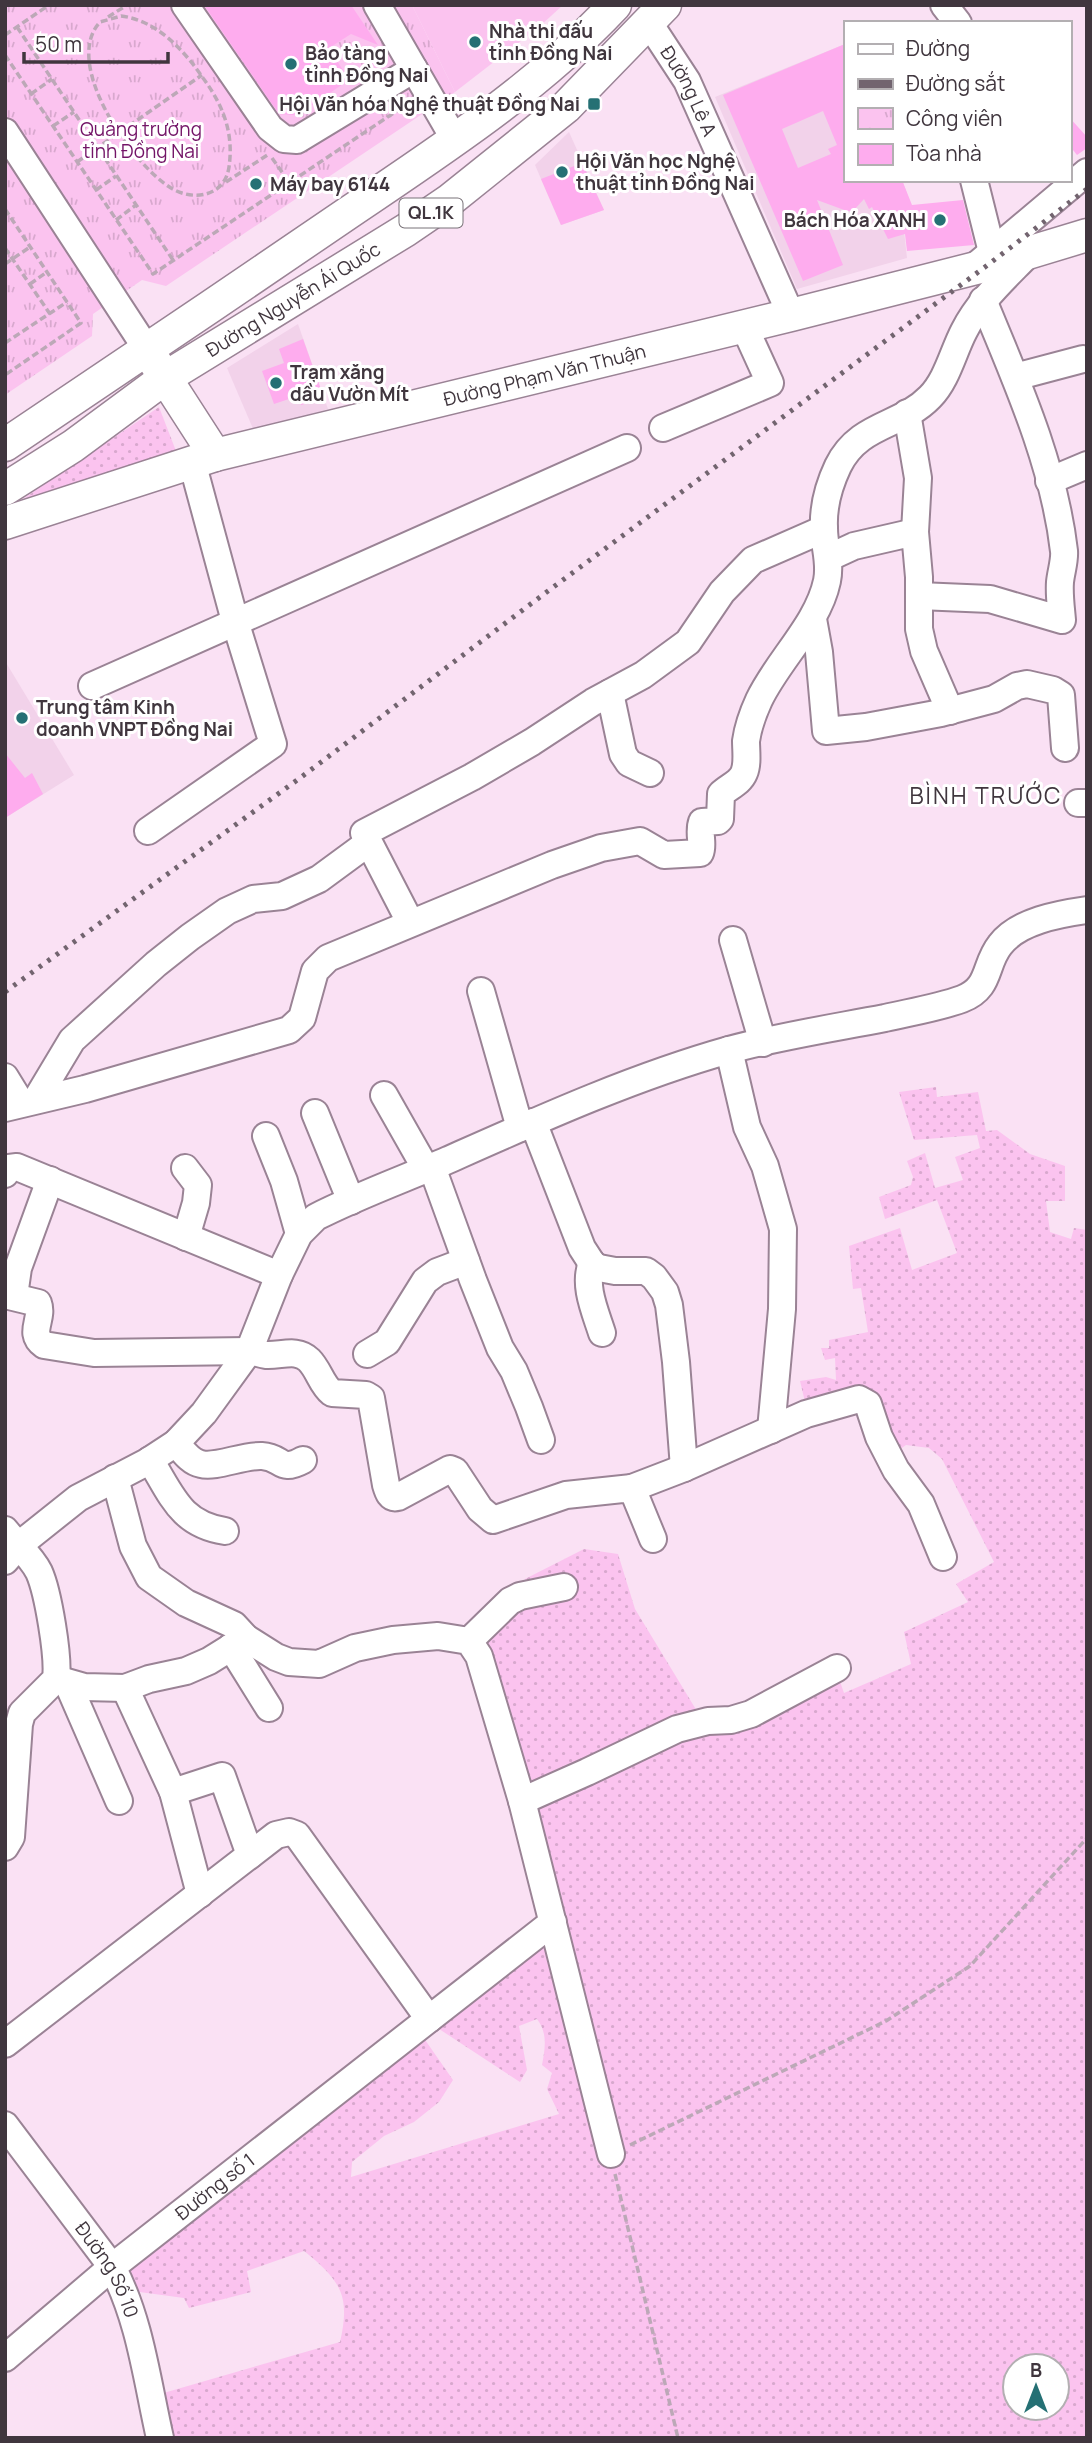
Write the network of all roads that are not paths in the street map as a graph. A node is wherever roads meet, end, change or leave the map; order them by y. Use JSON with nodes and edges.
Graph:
{"nodes":[{"id":1,"x":185,"y":5,"type":"edge"},
{"id":2,"x":377,"y":5,"type":"edge"},
{"id":3,"x":615,"y":5,"type":"edge"},
{"id":4,"x":944,"y":5,"type":"edge"},
{"id":5,"x":657,"y":14,"type":"edge"},
{"id":6,"x":956,"y":21,"type":"edge"},
{"id":7,"x":420,"y":80,"type":"junction"},
{"id":8,"x":5,"y":132,"type":"edge"},
{"id":9,"x":455,"y":140,"type":"junction"},
{"id":10,"x":1087,"y":172,"type":"edge"},
{"id":11,"x":974,"y":182,"type":"edge"},
{"id":12,"x":1087,"y":234,"type":"edge"},
{"id":13,"x":1028,"y":254,"type":"junction"},
{"id":14,"x":982,"y":260,"type":"junction"},
{"id":15,"x":983,"y":300,"type":"junction"},
{"id":16,"x":791,"y":315,"type":"junction"},
{"id":17,"x":744,"y":326,"type":"junction"},
{"id":18,"x":160,"y":357,"type":"junction"},
{"id":19,"x":1083,"y":359,"type":"dead end"},
{"id":20,"x":1015,"y":377,"type":"junction"},
{"id":21,"x":908,"y":413,"type":"junction"},
{"id":22,"x":663,"y":428,"type":"dead end"},
{"id":23,"x":5,"y":445,"type":"edge"},
{"id":24,"x":627,"y":448,"type":"dead end"},
{"id":25,"x":204,"y":458,"type":"junction"},
{"id":26,"x":1087,"y":465,"type":"edge"},
{"id":27,"x":1049,"y":481,"type":"junction"},
{"id":28,"x":5,"y":489,"type":"edge"},
{"id":29,"x":5,"y":523,"type":"edge"},
{"id":30,"x":824,"y":529,"type":"junction"},
{"id":31,"x":915,"y":531,"type":"junction"},
{"id":32,"x":828,"y":558,"type":"junction"},
{"id":33,"x":1076,"y":558,"type":"edge"},
{"id":34,"x":919,"y":596,"type":"junction"},
{"id":35,"x":813,"y":619,"type":"junction"},
{"id":36,"x":235,"y":621,"type":"junction"},
{"id":37,"x":92,"y":686,"type":"dead end"},
{"id":38,"x":610,"y":693,"type":"junction"},
{"id":39,"x":950,"y":710,"type":"junction"},
{"id":40,"x":1065,"y":748,"type":"dead end"},
{"id":41,"x":650,"y":773,"type":"dead end"},
{"id":42,"x":148,"y":831,"type":"dead end"},
{"id":43,"x":368,"y":843,"type":"junction"},
{"id":44,"x":1087,"y":910,"type":"edge"},
{"id":45,"x":410,"y":922,"type":"junction"},
{"id":46,"x":733,"y":940,"type":"dead end"},
{"id":47,"x":481,"y":991,"type":"dead end"},
{"id":48,"x":764,"y":1043,"type":"junction"},
{"id":49,"x":729,"y":1050,"type":"junction"},
{"id":50,"x":5,"y":1077,"type":"edge"},
{"id":51,"x":384,"y":1096,"type":"dead end"},
{"id":52,"x":21,"y":1104,"type":"edge"},
{"id":53,"x":315,"y":1113,"type":"dead end"},
{"id":54,"x":527,"y":1125,"type":"junction"},
{"id":55,"x":265,"y":1136,"type":"dead end"},
{"id":56,"x":185,"y":1168,"type":"dead end"},
{"id":57,"x":429,"y":1168,"type":"junction"},
{"id":58,"x":5,"y":1174,"type":"edge"},
{"id":59,"x":50,"y":1180,"type":"junction"},
{"id":60,"x":351,"y":1201,"type":"junction"},
{"id":61,"x":299,"y":1234,"type":"junction"},
{"id":62,"x":186,"y":1237,"type":"junction"},
{"id":63,"x":466,"y":1261,"type":"junction"},
{"id":64,"x":592,"y":1263,"type":"junction"},
{"id":65,"x":279,"y":1275,"type":"junction"},
{"id":66,"x":9,"y":1296,"type":"edge"},
{"id":67,"x":601,"y":1333,"type":"dead end"},
{"id":68,"x":249,"y":1351,"type":"junction"},
{"id":69,"x":367,"y":1354,"type":"dead end"},
{"id":70,"x":771,"y":1430,"type":"junction"},
{"id":71,"x":541,"y":1440,"type":"dead end"},
{"id":72,"x":176,"y":1443,"type":"junction"},
{"id":73,"x":150,"y":1460,"type":"junction"},
{"id":74,"x":303,"y":1460,"type":"dead end"},
{"id":75,"x":684,"y":1468,"type":"junction"},
{"id":76,"x":115,"y":1478,"type":"junction"},
{"id":77,"x":632,"y":1488,"type":"junction"},
{"id":78,"x":225,"y":1531,"type":"dead end"},
{"id":79,"x":653,"y":1539,"type":"dead end"},
{"id":80,"x":10,"y":1545,"type":"edge"},
{"id":81,"x":943,"y":1557,"type":"dead end"},
{"id":82,"x":564,"y":1587,"type":"dead end"},
{"id":83,"x":469,"y":1641,"type":"junction"},
{"id":84,"x":239,"y":1642,"type":"junction"},
{"id":85,"x":838,"y":1668,"type":"dead end"},
{"id":86,"x":62,"y":1681,"type":"junction"},
{"id":87,"x":125,"y":1688,"type":"junction"},
{"id":88,"x":269,"y":1708,"type":"dead end"},
{"id":89,"x":173,"y":1792,"type":"junction"},
{"id":90,"x":119,"y":1801,"type":"dead end"},
{"id":91,"x":522,"y":1801,"type":"junction"},
{"id":92,"x":5,"y":1847,"type":"edge"},
{"id":93,"x":250,"y":1855,"type":"junction"},
{"id":94,"x":200,"y":1894,"type":"junction"},
{"id":95,"x":553,"y":1922,"type":"junction"},
{"id":96,"x":429,"y":2019,"type":"junction"},
{"id":97,"x":5,"y":2044,"type":"edge"},
{"id":98,"x":5,"y":2124,"type":"edge"},
{"id":99,"x":611,"y":2154,"type":"road end"},
{"id":100,"x":112,"y":2267,"type":"junction"},
{"id":101,"x":5,"y":2358,"type":"edge"},
{"id":102,"x":160,"y":2438,"type":"edge"}],
"edges":[{"from":1,"to":7,"type":"street"},
{"from":2,"to":7,"type":"street"},
{"from":3,"to":9,"type":"main road","name":"Đường Nguyễn Ái Quốc","number":"QL.1K"},
{"from":4,"to":6,"type":"street"},
{"from":5,"to":16,"type":"street","name":"Đường Lê A"},
{"from":5,"to":18,"type":"main road","name":"Đường Nguyễn Ái Quốc","number":"QL.1K"},
{"from":7,"to":9,"type":"street"},
{"from":8,"to":18,"type":"street"},
{"from":9,"to":18,"type":"main road","name":"Đường Nguyễn Ái Quốc","number":"QL.1K"},
{"from":10,"to":14,"type":"street"},
{"from":11,"to":14,"type":"street"},
{"from":12,"to":13,"type":"main road","name":"Đường Phạm Văn Thuận"},
{"from":13,"to":14,"type":"main road","name":"Đường Phạm Văn Thuận"},
{"from":13,"to":15,"type":"street"},
{"from":14,"to":16,"type":"main road","name":"Đường Phạm Văn Thuận"},
{"from":15,"to":20,"type":"street"},
{"from":15,"to":21,"type":"street"},
{"from":16,"to":17,"type":"main road","name":"Đường Phạm Văn Thuận"},
{"from":17,"to":22,"type":"street"},
{"from":17,"to":25,"type":"main road","name":"Đường Phạm Văn Thuận"},
{"from":18,"to":23,"type":"main road","name":"Đường Nguyễn Ái Quốc","number":"QL.1K"},
{"from":18,"to":25,"type":"main road"},
{"from":18,"to":28,"type":"main road","name":"Đường Nguyễn Ái Quốc","number":"QL.1K"},
{"from":19,"to":20,"type":"street"},
{"from":20,"to":27,"type":"street"},
{"from":21,"to":30,"type":"street"},
{"from":21,"to":31,"type":"street"},
{"from":24,"to":36,"type":"street"},
{"from":25,"to":29,"type":"main road","name":"Đường Phạm Văn Thuận"},
{"from":25,"to":36,"type":"street"},
{"from":26,"to":27,"type":"street"},
{"from":27,"to":33,"type":"street"},
{"from":30,"to":32,"type":"street"},
{"from":30,"to":38,"type":"street"},
{"from":31,"to":32,"type":"street"},
{"from":31,"to":34,"type":"street"},
{"from":32,"to":35,"type":"street"},
{"from":33,"to":34,"type":"street"},
{"from":34,"to":39,"type":"street"},
{"from":35,"to":39,"type":"street"},
{"from":35,"to":45,"type":"street"},
{"from":36,"to":37,"type":"street"},
{"from":36,"to":42,"type":"street"},
{"from":38,"to":41,"type":"street"},
{"from":38,"to":43,"type":"street"},
{"from":39,"to":40,"type":"street"},
{"from":43,"to":45,"type":"street"},
{"from":43,"to":52,"type":"street"},
{"from":44,"to":48,"type":"street"},
{"from":45,"to":52,"type":"street"},
{"from":46,"to":48,"type":"street"},
{"from":47,"to":54,"type":"street"},
{"from":48,"to":49,"type":"street"},
{"from":49,"to":54,"type":"street"},
{"from":49,"to":70,"type":"street"},
{"from":50,"to":52,"type":"street"},
{"from":51,"to":57,"type":"street"},
{"from":53,"to":60,"type":"street"},
{"from":54,"to":57,"type":"street"},
{"from":54,"to":64,"type":"street"},
{"from":55,"to":61,"type":"street"},
{"from":56,"to":62,"type":"street"},
{"from":57,"to":60,"type":"street"},
{"from":57,"to":63,"type":"street"},
{"from":58,"to":59,"type":"street"},
{"from":59,"to":62,"type":"street"},
{"from":59,"to":66,"type":"street"},
{"from":60,"to":61,"type":"street"},
{"from":61,"to":65,"type":"street"},
{"from":62,"to":65,"type":"street"},
{"from":63,"to":69,"type":"street"},
{"from":63,"to":71,"type":"street"},
{"from":64,"to":67,"type":"street"},
{"from":64,"to":75,"type":"street"},
{"from":65,"to":68,"type":"street"},
{"from":66,"to":68,"type":"street"},
{"from":68,"to":72,"type":"street"},
{"from":68,"to":77,"type":"street"},
{"from":70,"to":75,"type":"street"},
{"from":70,"to":81,"type":"street"},
{"from":72,"to":73,"type":"street"},
{"from":72,"to":74,"type":"street"},
{"from":73,"to":76,"type":"street"},
{"from":73,"to":78,"type":"street"},
{"from":75,"to":77,"type":"street"},
{"from":76,"to":80,"type":"street"},
{"from":76,"to":84,"type":"street"},
{"from":77,"to":79,"type":"street"},
{"from":80,"to":86,"type":"street"},
{"from":82,"to":83,"type":"street"},
{"from":83,"to":84,"type":"street"},
{"from":83,"to":91,"type":"street"},
{"from":84,"to":87,"type":"street"},
{"from":84,"to":88,"type":"street"},
{"from":85,"to":91,"type":"street"},
{"from":86,"to":87,"type":"street"},
{"from":86,"to":90,"type":"street"},
{"from":86,"to":92,"type":"street"},
{"from":87,"to":89,"type":"street"},
{"from":89,"to":93,"type":"street"},
{"from":89,"to":94,"type":"street"},
{"from":91,"to":95,"type":"street"},
{"from":93,"to":94,"type":"street"},
{"from":93,"to":96,"type":"street"},
{"from":94,"to":97,"type":"street"},
{"from":95,"to":96,"type":"street","name":"Đường số 1"},
{"from":95,"to":99,"type":"street"},
{"from":96,"to":100,"type":"street","name":"Đường số 1"},
{"from":98,"to":100,"type":"street","name":"Đường Số 10"},
{"from":100,"to":101,"type":"street","name":"Đường số 1"},
{"from":100,"to":102,"type":"street","name":"Đường Số 10"}]}
